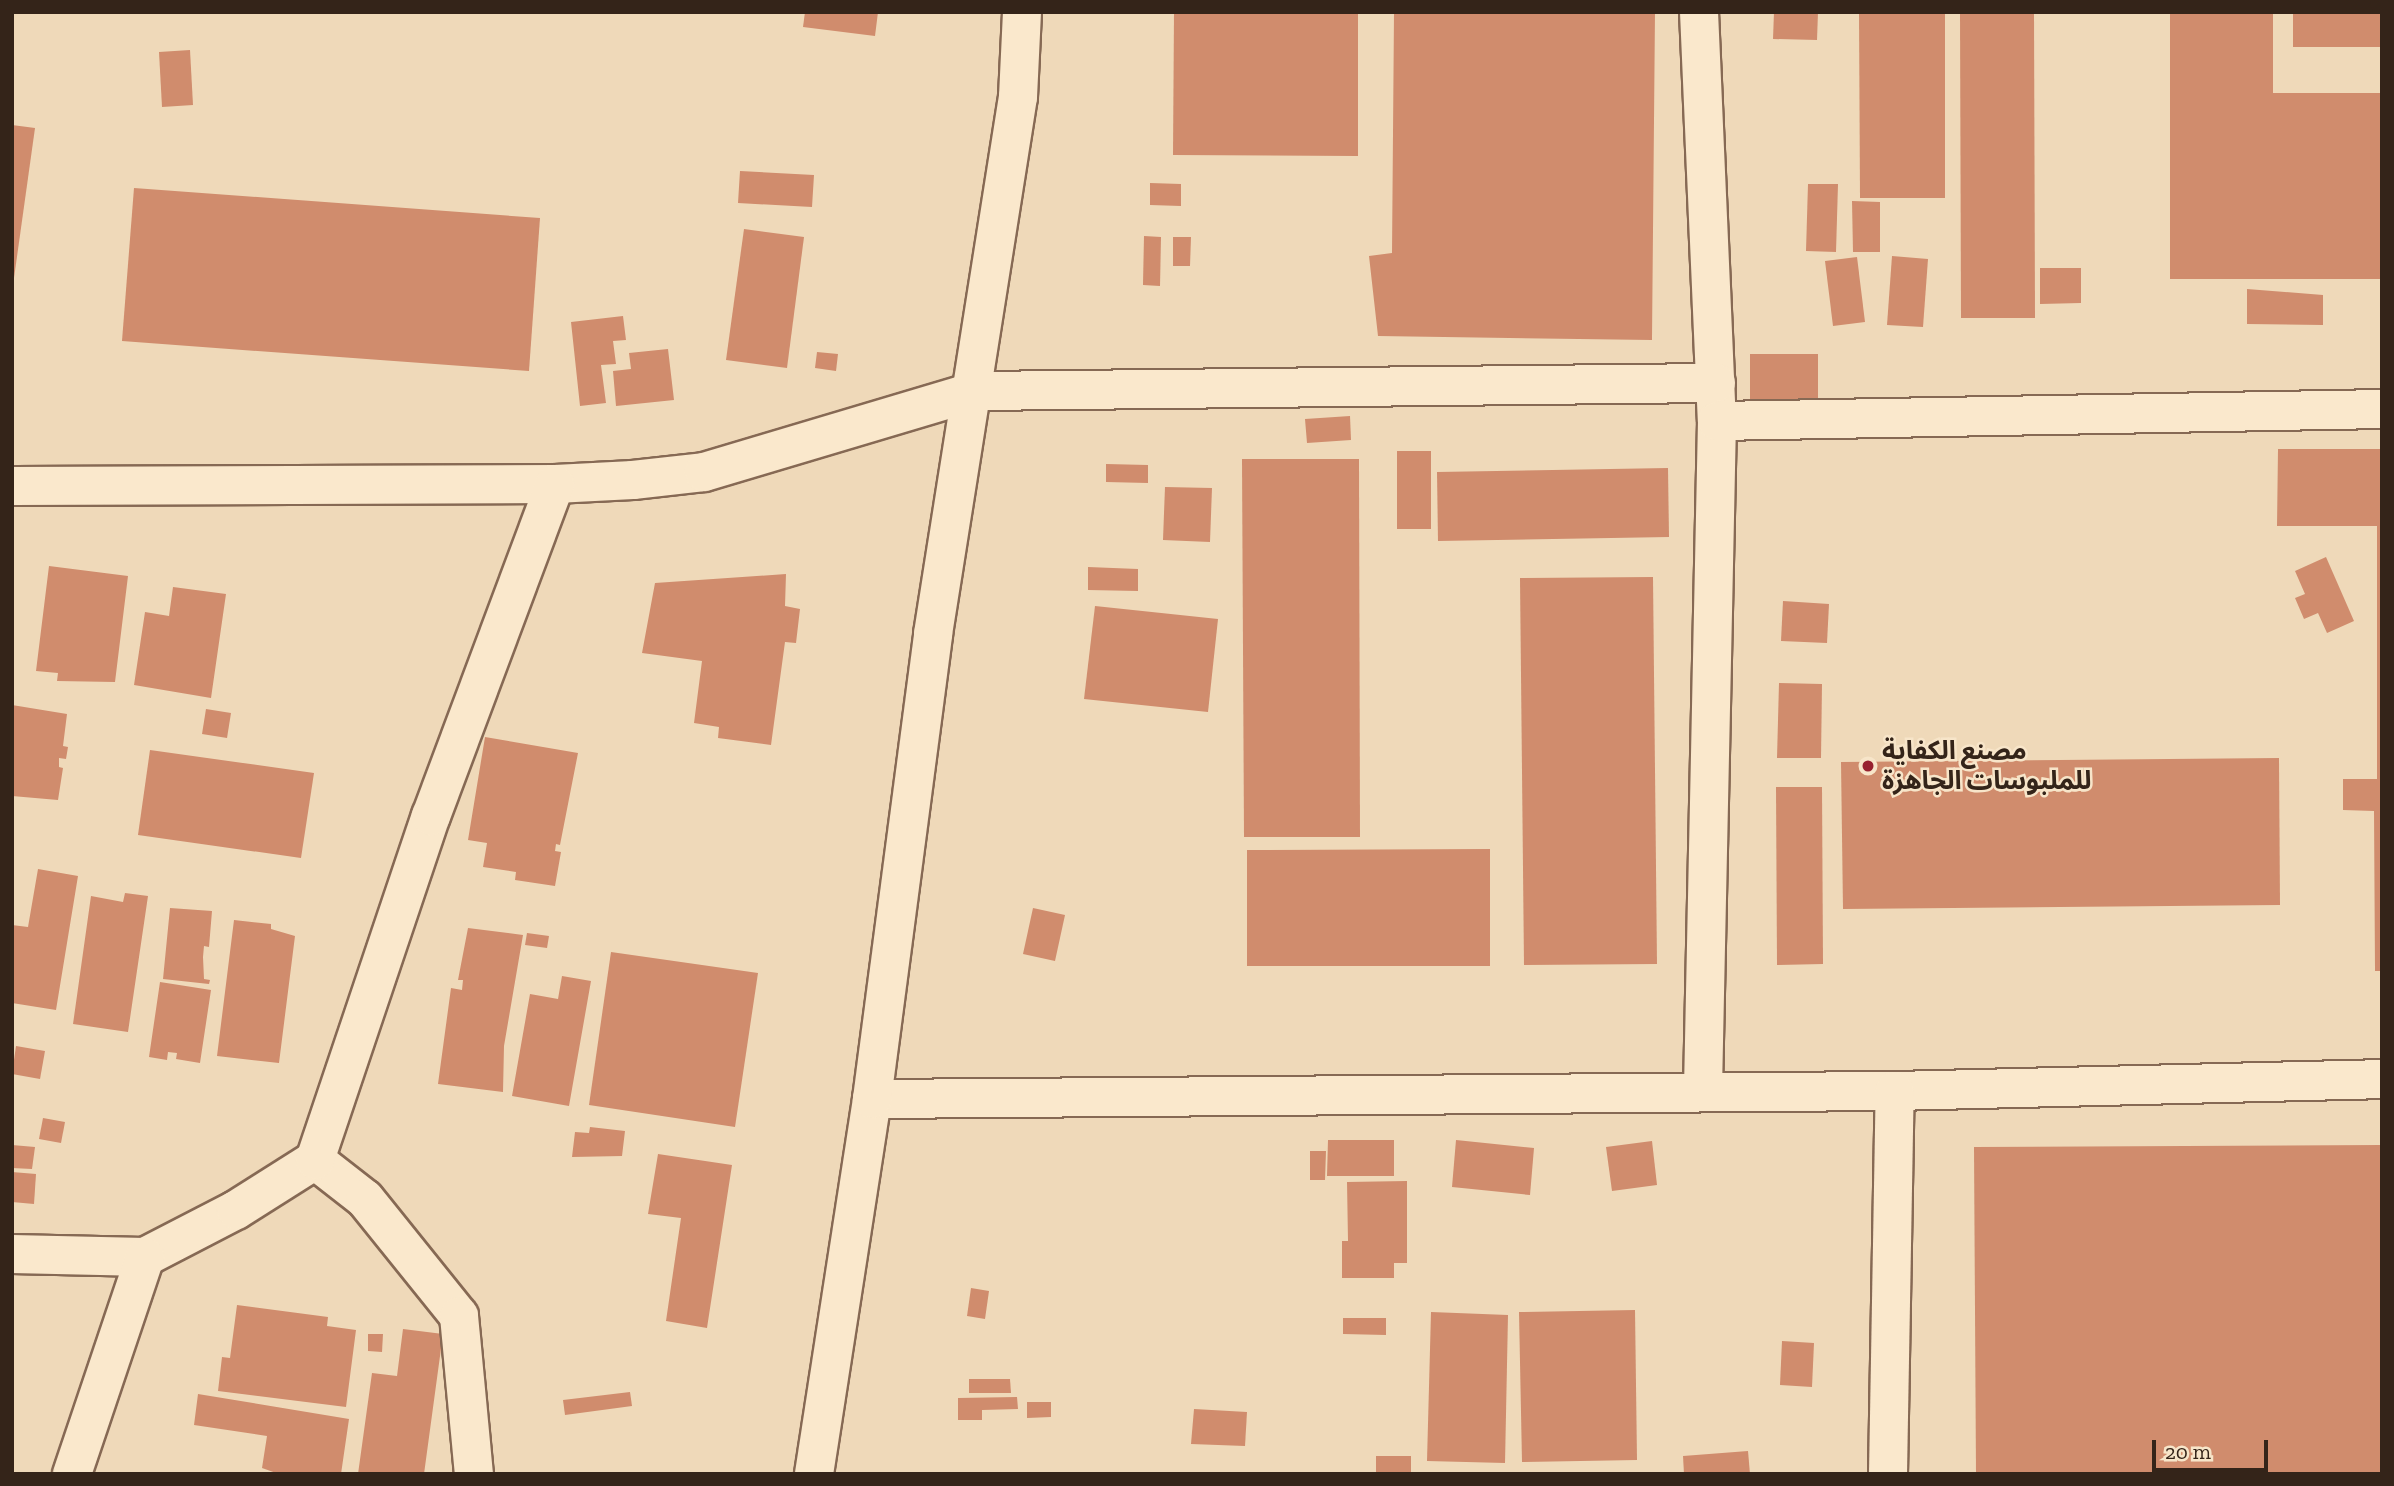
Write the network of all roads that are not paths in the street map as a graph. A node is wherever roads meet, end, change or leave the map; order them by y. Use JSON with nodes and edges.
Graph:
{"nodes":[{"id":1,"x":1022,"y":12,"type":"edge"},
{"id":2,"x":1699,"y":12,"type":"edge"},
{"id":3,"x":1716,"y":383,"type":"junction"},
{"id":4,"x":975,"y":391,"type":"junction"},
{"id":5,"x":2382,"y":409,"type":"edge"},
{"id":6,"x":1717,"y":421,"type":"junction"},
{"id":7,"x":555,"y":484,"type":"junction"},
{"id":8,"x":12,"y":486,"type":"edge"},
{"id":9,"x":2382,"y":1079,"type":"edge"},
{"id":10,"x":1703,"y":1089,"type":"junction"},
{"id":11,"x":1895,"y":1091,"type":"junction"},
{"id":12,"x":872,"y":1099,"type":"junction"},
{"id":13,"x":315,"y":1160,"type":"junction"},
{"id":14,"x":12,"y":1254,"type":"edge"},
{"id":15,"x":145,"y":1257,"type":"junction"},
{"id":16,"x":72,"y":1474,"type":"edge"},
{"id":17,"x":474,"y":1474,"type":"edge"},
{"id":18,"x":814,"y":1474,"type":"edge"},
{"id":19,"x":1888,"y":1474,"type":"edge"}],
"edges":[{"from":1,"to":4,"type":"street"},
{"from":2,"to":3,"type":"street"},
{"from":3,"to":4,"type":"street"},
{"from":3,"to":6,"type":"street"},
{"from":4,"to":7,"type":"street"},
{"from":4,"to":12,"type":"street"},
{"from":5,"to":6,"type":"street"},
{"from":6,"to":10,"type":"street"},
{"from":7,"to":8,"type":"street"},
{"from":7,"to":13,"type":"street"},
{"from":9,"to":11,"type":"street"},
{"from":10,"to":11,"type":"street"},
{"from":10,"to":12,"type":"street"},
{"from":11,"to":19,"type":"street"},
{"from":12,"to":18,"type":"street"},
{"from":13,"to":15,"type":"street"},
{"from":13,"to":17,"type":"street"},
{"from":14,"to":15,"type":"street"},
{"from":15,"to":16,"type":"street"}]}
